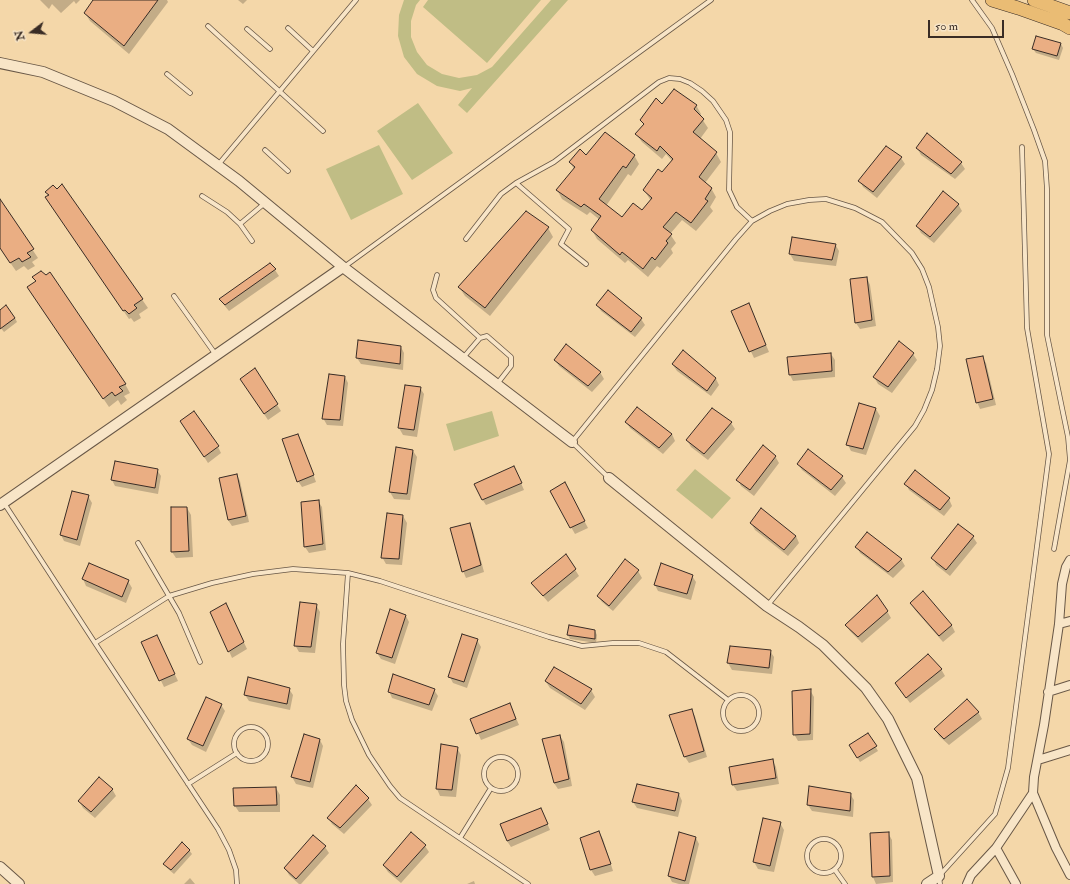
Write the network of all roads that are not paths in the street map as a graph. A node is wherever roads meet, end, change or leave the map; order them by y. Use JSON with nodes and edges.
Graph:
{"nodes":[{"id":1,"x":356,"y":0,"type":"edge"},
{"id":2,"x":711,"y":0,"type":"edge"},
{"id":3,"x":972,"y":0,"type":"edge"},
{"id":4,"x":992,"y":0,"type":"edge"},
{"id":5,"x":1034,"y":0,"type":"edge"},
{"id":6,"x":1070,"y":13,"type":"edge"},
{"id":7,"x":208,"y":26,"type":"dead end"},
{"id":8,"x":288,"y":28,"type":"dead end"},
{"id":9,"x":1070,"y":28,"type":"edge"},
{"id":10,"x":247,"y":29,"type":"dead end"},
{"id":11,"x":270,"y":49,"type":"dead end"},
{"id":12,"x":313,"y":51,"type":"junction"},
{"id":13,"x":0,"y":63,"type":"edge"},
{"id":14,"x":167,"y":74,"type":"dead end"},
{"id":15,"x":279,"y":92,"type":"junction"},
{"id":16,"x":190,"y":94,"type":"dead end"},
{"id":17,"x":323,"y":131,"type":"dead end"},
{"id":18,"x":1022,"y":147,"type":"dead end"},
{"id":19,"x":265,"y":150,"type":"dead end"},
{"id":20,"x":217,"y":165,"type":"junction"},
{"id":21,"x":288,"y":171,"type":"dead end"},
{"id":22,"x":516,"y":183,"type":"junction"},
{"id":23,"x":202,"y":196,"type":"dead end"},
{"id":24,"x":265,"y":202,"type":"junction"},
{"id":25,"x":752,"y":221,"type":"junction"},
{"id":26,"x":240,"y":224,"type":"junction"},
{"id":27,"x":466,"y":239,"type":"dead end"},
{"id":28,"x":252,"y":241,"type":"dead end"},
{"id":29,"x":586,"y":264,"type":"dead end"},
{"id":30,"x":343,"y":268,"type":"junction"},
{"id":31,"x":437,"y":275,"type":"dead end"},
{"id":32,"x":174,"y":296,"type":"dead end"},
{"id":33,"x":480,"y":338,"type":"junction"},
{"id":34,"x":216,"y":356,"type":"junction"},
{"id":35,"x":462,"y":359,"type":"junction"},
{"id":36,"x":496,"y":385,"type":"junction"},
{"id":37,"x":572,"y":442,"type":"junction"},
{"id":38,"x":609,"y":478,"type":"joint"},
{"id":39,"x":2,"y":504,"type":"edge"},
{"id":40,"x":138,"y":543,"type":"dead end"},
{"id":41,"x":1054,"y":549,"type":"dead end"},
{"id":42,"x":1070,"y":560,"type":"edge"},
{"id":43,"x":348,"y":574,"type":"junction"},
{"id":44,"x":169,"y":596,"type":"junction"},
{"id":45,"x":767,"y":606,"type":"junction"},
{"id":46,"x":1070,"y":621,"type":"edge"},
{"id":47,"x":1059,"y":624,"type":"junction"},
{"id":48,"x":95,"y":644,"type":"junction"},
{"id":49,"x":200,"y":662,"type":"dead end"},
{"id":50,"x":1070,"y":685,"type":"edge"},
{"id":51,"x":1048,"y":692,"type":"junction"},
{"id":52,"x":728,"y":700,"type":"junction"},
{"id":53,"x":1070,"y":750,"type":"edge"},
{"id":54,"x":237,"y":754,"type":"junction"},
{"id":55,"x":1038,"y":760,"type":"junction"},
{"id":56,"x":188,"y":784,"type":"junction"},
{"id":57,"x":491,"y":788,"type":"junction"},
{"id":58,"x":1033,"y":793,"type":"junction"},
{"id":59,"x":460,"y":838,"type":"junction"},
{"id":60,"x":996,"y":848,"type":"junction"},
{"id":61,"x":0,"y":867,"type":"edge"},
{"id":62,"x":835,"y":870,"type":"junction"},
{"id":63,"x":1070,"y":875,"type":"edge"},
{"id":64,"x":522,"y":879,"type":"junction"},
{"id":65,"x":939,"y":880,"type":"edge"},
{"id":66,"x":19,"y":884,"type":"edge"},
{"id":67,"x":237,"y":884,"type":"edge"},
{"id":68,"x":519,"y":884,"type":"edge"},
{"id":69,"x":528,"y":884,"type":"edge"},
{"id":70,"x":844,"y":884,"type":"edge"},
{"id":71,"x":927,"y":884,"type":"edge"},
{"id":72,"x":967,"y":884,"type":"edge"},
{"id":73,"x":1016,"y":884,"type":"edge"}],
"edges":[{"from":1,"to":12,"type":"lane"},
{"from":2,"to":30,"type":"lane"},
{"from":3,"to":41,"type":"lane"},
{"from":4,"to":9,"type":"main road"},
{"from":5,"to":6,"type":"main road"},
{"from":7,"to":15,"type":"lane"},
{"from":8,"to":12,"type":"lane"},
{"from":10,"to":11,"type":"lane"},
{"from":12,"to":15,"type":"lane"},
{"from":13,"to":20,"type":"street"},
{"from":14,"to":16,"type":"lane"},
{"from":15,"to":17,"type":"lane"},
{"from":15,"to":20,"type":"lane"},
{"from":18,"to":65,"type":"lane"},
{"from":19,"to":21,"type":"lane"},
{"from":20,"to":24,"type":"street"},
{"from":22,"to":25,"type":"lane"},
{"from":22,"to":27,"type":"lane"},
{"from":22,"to":29,"type":"lane"},
{"from":23,"to":26,"type":"lane"},
{"from":24,"to":26,"type":"lane"},
{"from":24,"to":30,"type":"street"},
{"from":25,"to":37,"type":"lane"},
{"from":25,"to":45,"type":"lane"},
{"from":26,"to":28,"type":"lane"},
{"from":30,"to":34,"type":"street"},
{"from":30,"to":35,"type":"street"},
{"from":31,"to":33,"type":"lane"},
{"from":32,"to":34,"type":"lane"},
{"from":33,"to":35,"type":"lane"},
{"from":33,"to":36,"type":"lane"},
{"from":34,"to":39,"type":"street"},
{"from":35,"to":36,"type":"street"},
{"from":36,"to":37,"type":"street"},
{"from":37,"to":38,"type":"lane"},
{"from":38,"to":45,"type":"street"},
{"from":39,"to":48,"type":"lane"},
{"from":40,"to":44,"type":"lane"},
{"from":42,"to":47,"type":"street"},
{"from":43,"to":44,"type":"lane"},
{"from":43,"to":52,"type":"lane"},
{"from":43,"to":59,"type":"lane"},
{"from":44,"to":48,"type":"lane"},
{"from":44,"to":49,"type":"lane"},
{"from":45,"to":65,"type":"street"},
{"from":46,"to":47,"type":"street"},
{"from":47,"to":51,"type":"street"},
{"from":48,"to":56,"type":"lane"},
{"from":50,"to":51,"type":"street"},
{"from":51,"to":55,"type":"street"},
{"from":52,"to":52,"type":"lane"},
{"from":53,"to":55,"type":"street"},
{"from":54,"to":54,"type":"lane"},
{"from":54,"to":56,"type":"lane"},
{"from":55,"to":58,"type":"street"},
{"from":56,"to":67,"type":"lane"},
{"from":57,"to":57,"type":"lane"},
{"from":57,"to":59,"type":"lane"},
{"from":58,"to":60,"type":"street"},
{"from":58,"to":63,"type":"street"},
{"from":59,"to":64,"type":"lane"},
{"from":60,"to":72,"type":"street"},
{"from":60,"to":73,"type":"street"},
{"from":61,"to":66,"type":"street"},
{"from":62,"to":62,"type":"lane"},
{"from":62,"to":70,"type":"lane"},
{"from":64,"to":68,"type":"lane"},
{"from":64,"to":69,"type":"lane"},
{"from":65,"to":71,"type":"street"}]}
